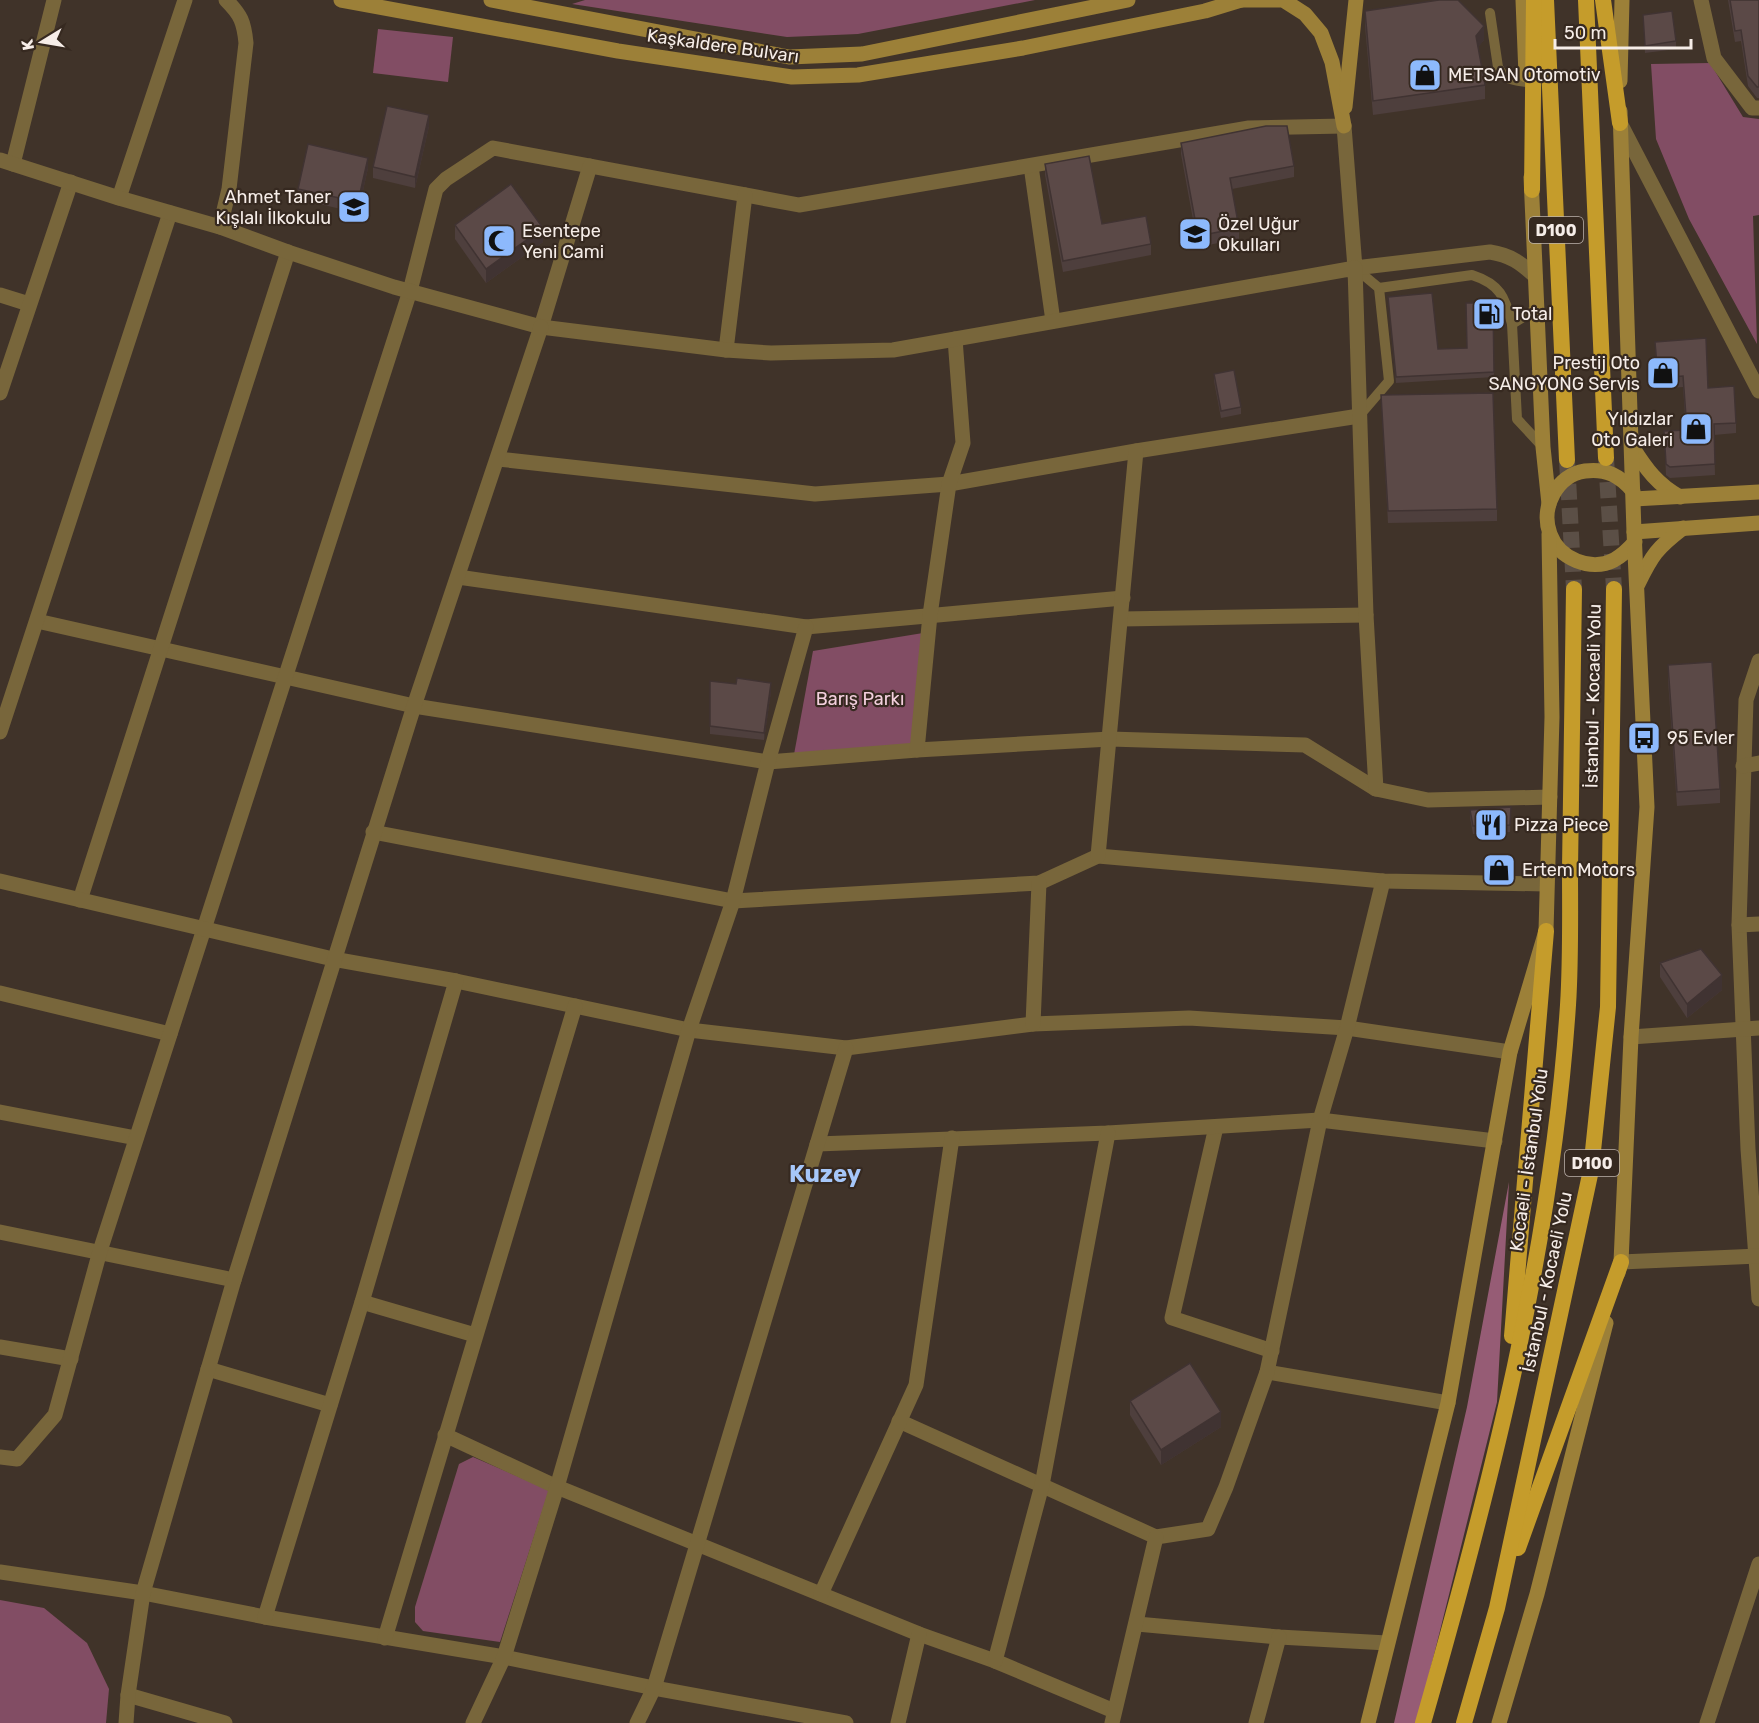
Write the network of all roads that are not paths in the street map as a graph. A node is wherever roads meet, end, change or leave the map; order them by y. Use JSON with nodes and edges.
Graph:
{"nodes":[{"id":1,"x":54,"y":0,"type":"edge"},
{"id":2,"x":185,"y":0,"type":"edge"},
{"id":3,"x":226,"y":0,"type":"edge"},
{"id":4,"x":341,"y":0,"type":"edge"},
{"id":5,"x":491,"y":0,"type":"edge"},
{"id":6,"x":1128,"y":0,"type":"edge"},
{"id":7,"x":1240,"y":0,"type":"edge"},
{"id":8,"x":1356,"y":0,"type":"edge"},
{"id":9,"x":1523,"y":0,"type":"edge"},
{"id":10,"x":1534,"y":0,"type":"edge"},
{"id":11,"x":1546,"y":0,"type":"edge"},
{"id":12,"x":1586,"y":0,"type":"edge"},
{"id":13,"x":1603,"y":0,"type":"edge"},
{"id":14,"x":1701,"y":0,"type":"edge"},
{"id":15,"x":1623,"y":3,"type":"edge"},
{"id":16,"x":1490,"y":13,"type":"dead end"},
{"id":17,"x":1526,"y":82,"type":"junction"},
{"id":18,"x":1759,"y":108,"type":"edge"},
{"id":19,"x":1620,"y":123,"type":"junction"},
{"id":20,"x":1344,"y":126,"type":"junction"},
{"id":21,"x":6,"y":162,"type":"edge"},
{"id":22,"x":590,"y":166,"type":"junction"},
{"id":23,"x":1031,"y":166,"type":"junction"},
{"id":24,"x":71,"y":182,"type":"junction"},
{"id":25,"x":1532,"y":190,"type":"junction"},
{"id":26,"x":745,"y":195,"type":"junction"},
{"id":27,"x":119,"y":198,"type":"junction"},
{"id":28,"x":171,"y":213,"type":"junction"},
{"id":29,"x":220,"y":227,"type":"junction"},
{"id":30,"x":288,"y":252,"type":"junction"},
{"id":31,"x":1354,"y":268,"type":"junction"},
{"id":32,"x":1535,"y":276,"type":"junction"},
{"id":33,"x":1379,"y":288,"type":"junction"},
{"id":34,"x":410,"y":291,"type":"junction"},
{"id":35,"x":0,"y":295,"type":"edge"},
{"id":36,"x":29,"y":304,"type":"junction"},
{"id":37,"x":1536,"y":309,"type":"junction"},
{"id":38,"x":1053,"y":321,"type":"junction"},
{"id":39,"x":1512,"y":324,"type":"junction"},
{"id":40,"x":541,"y":327,"type":"junction"},
{"id":41,"x":955,"y":339,"type":"junction"},
{"id":42,"x":726,"y":350,"type":"junction"},
{"id":43,"x":1759,"y":391,"type":"edge"},
{"id":44,"x":0,"y":393,"type":"edge"},
{"id":45,"x":1359,"y":416,"type":"junction"},
{"id":46,"x":1632,"y":446,"type":"junction"},
{"id":47,"x":1543,"y":447,"type":"junction"},
{"id":48,"x":1136,"y":451,"type":"junction"},
{"id":49,"x":1606,"y":458,"type":"tunnel mouth"},
{"id":50,"x":498,"y":459,"type":"junction"},
{"id":51,"x":1567,"y":460,"type":"tunnel mouth"},
{"id":52,"x":949,"y":484,"type":"junction"},
{"id":53,"x":1759,"y":492,"type":"edge"},
{"id":54,"x":1634,"y":495,"type":"junction"},
{"id":55,"x":1680,"y":497,"type":"junction"},
{"id":56,"x":1549,"y":504,"type":"junction"},
{"id":57,"x":1759,"y":523,"type":"edge"},
{"id":58,"x":1683,"y":528,"type":"junction"},
{"id":59,"x":1550,"y":534,"type":"junction"},
{"id":60,"x":1634,"y":537,"type":"junction"},
{"id":61,"x":458,"y":578,"type":"junction"},
{"id":62,"x":1636,"y":587,"type":"junction"},
{"id":63,"x":1574,"y":589,"type":"tunnel mouth"},
{"id":64,"x":1614,"y":589,"type":"tunnel mouth"},
{"id":65,"x":1122,"y":598,"type":"junction"},
{"id":66,"x":930,"y":615,"type":"junction"},
{"id":67,"x":1366,"y":615,"type":"junction"},
{"id":68,"x":1121,"y":619,"type":"junction"},
{"id":69,"x":38,"y":621,"type":"junction"},
{"id":70,"x":806,"y":627,"type":"junction"},
{"id":71,"x":161,"y":650,"type":"junction"},
{"id":72,"x":1759,"y":661,"type":"edge"},
{"id":73,"x":286,"y":679,"type":"junction"},
{"id":74,"x":414,"y":706,"type":"junction"},
{"id":75,"x":0,"y":732,"type":"edge"},
{"id":76,"x":1110,"y":739,"type":"junction"},
{"id":77,"x":917,"y":750,"type":"junction"},
{"id":78,"x":768,"y":762,"type":"junction"},
{"id":79,"x":1759,"y":763,"type":"edge"},
{"id":80,"x":1743,"y":766,"type":"junction"},
{"id":81,"x":1376,"y":789,"type":"junction"},
{"id":82,"x":1550,"y":797,"type":"junction"},
{"id":83,"x":374,"y":832,"type":"junction"},
{"id":84,"x":1098,"y":856,"type":"junction"},
{"id":85,"x":0,"y":881,"type":"edge"},
{"id":86,"x":1383,"y":881,"type":"junction"},
{"id":87,"x":1039,"y":883,"type":"junction"},
{"id":88,"x":1546,"y":884,"type":"junction"},
{"id":89,"x":80,"y":900,"type":"junction"},
{"id":90,"x":733,"y":901,"type":"junction"},
{"id":91,"x":1759,"y":924,"type":"edge"},
{"id":92,"x":1739,"y":925,"type":"junction"},
{"id":93,"x":204,"y":929,"type":"junction"},
{"id":94,"x":1546,"y":931,"type":"junction"},
{"id":95,"x":333,"y":959,"type":"junction"},
{"id":96,"x":456,"y":981,"type":"junction"},
{"id":97,"x":0,"y":993,"type":"edge"},
{"id":98,"x":575,"y":1006,"type":"junction"},
{"id":99,"x":1033,"y":1024,"type":"junction"},
{"id":100,"x":1347,"y":1028,"type":"junction"},
{"id":101,"x":1752,"y":1029,"type":"edge"},
{"id":102,"x":689,"y":1030,"type":"junction"},
{"id":103,"x":170,"y":1034,"type":"junction"},
{"id":104,"x":1631,"y":1037,"type":"junction"},
{"id":105,"x":846,"y":1048,"type":"junction"},
{"id":106,"x":1510,"y":1052,"type":"junction"},
{"id":107,"x":0,"y":1112,"type":"edge"},
{"id":108,"x":1320,"y":1120,"type":"junction"},
{"id":109,"x":1216,"y":1127,"type":"junction"},
{"id":110,"x":1108,"y":1133,"type":"junction"},
{"id":111,"x":136,"y":1138,"type":"junction"},
{"id":112,"x":952,"y":1138,"type":"junction"},
{"id":113,"x":1495,"y":1141,"type":"junction"},
{"id":114,"x":817,"y":1144,"type":"junction"},
{"id":115,"x":1754,"y":1148,"type":"edge"},
{"id":116,"x":0,"y":1232,"type":"edge"},
{"id":117,"x":100,"y":1251,"type":"junction"},
{"id":118,"x":1758,"y":1256,"type":"edge"},
{"id":119,"x":1621,"y":1262,"type":"junction"},
{"id":120,"x":234,"y":1280,"type":"junction"},
{"id":121,"x":1759,"y":1299,"type":"edge"},
{"id":122,"x":362,"y":1302,"type":"junction"},
{"id":123,"x":475,"y":1335,"type":"junction"},
{"id":124,"x":0,"y":1347,"type":"edge"},
{"id":125,"x":1272,"y":1351,"type":"junction"},
{"id":126,"x":70,"y":1359,"type":"junction"},
{"id":127,"x":207,"y":1369,"type":"junction"},
{"id":128,"x":1267,"y":1372,"type":"junction"},
{"id":129,"x":1507,"y":1400,"type":"junction"},
{"id":130,"x":1448,"y":1403,"type":"junction"},
{"id":131,"x":330,"y":1405,"type":"junction"},
{"id":132,"x":899,"y":1421,"type":"junction"},
{"id":133,"x":445,"y":1435,"type":"junction"},
{"id":134,"x":0,"y":1457,"type":"edge"},
{"id":135,"x":1042,"y":1485,"type":"junction"},
{"id":136,"x":557,"y":1487,"type":"junction"},
{"id":137,"x":1156,"y":1537,"type":"junction"},
{"id":138,"x":697,"y":1543,"type":"junction"},
{"id":139,"x":1759,"y":1564,"type":"edge"},
{"id":140,"x":0,"y":1572,"type":"edge"},
{"id":141,"x":143,"y":1593,"type":"junction"},
{"id":142,"x":821,"y":1594,"type":"junction"},
{"id":143,"x":1497,"y":1608,"type":"junction"},
{"id":144,"x":266,"y":1617,"type":"junction"},
{"id":145,"x":1137,"y":1624,"type":"junction"},
{"id":146,"x":919,"y":1634,"type":"junction"},
{"id":147,"x":1279,"y":1637,"type":"junction"},
{"id":148,"x":385,"y":1638,"type":"junction"},
{"id":149,"x":1387,"y":1643,"type":"junction"},
{"id":150,"x":504,"y":1657,"type":"junction"},
{"id":151,"x":995,"y":1661,"type":"junction"},
{"id":152,"x":654,"y":1688,"type":"junction"},
{"id":153,"x":128,"y":1695,"type":"junction"},
{"id":154,"x":1113,"y":1717,"type":"edge"},
{"id":155,"x":126,"y":1723,"type":"edge"},
{"id":156,"x":225,"y":1723,"type":"edge"},
{"id":157,"x":473,"y":1723,"type":"edge"},
{"id":158,"x":637,"y":1723,"type":"edge"},
{"id":159,"x":846,"y":1723,"type":"edge"},
{"id":160,"x":898,"y":1723,"type":"edge"},
{"id":161,"x":1256,"y":1723,"type":"edge"},
{"id":162,"x":1368,"y":1723,"type":"edge"},
{"id":163,"x":1423,"y":1723,"type":"edge"},
{"id":164,"x":1464,"y":1723,"type":"edge"},
{"id":165,"x":1499,"y":1723,"type":"edge"},
{"id":166,"x":1707,"y":1723,"type":"edge"}],
"edges":[{"from":1,"to":21,"type":"street"},
{"from":2,"to":27,"type":"street"},
{"from":3,"to":29,"type":"street"},
{"from":4,"to":7,"type":"main road","name":"Kaşkaldere Bulvarı"},
{"from":5,"to":6,"type":"main road","name":"Kaşkaldere Bulvarı"},
{"from":7,"to":20,"type":"main road","name":"Kaşkaldere Bulvarı"},
{"from":8,"to":20,"type":"main road"},
{"from":9,"to":17,"type":"main road"},
{"from":10,"to":25,"type":"highway"},
{"from":11,"to":51,"type":"highway","number":"D100"},
{"from":12,"to":49,"type":"highway","number":"D100"},
{"from":13,"to":19,"type":"highway"},
{"from":14,"to":18,"type":"street"},
{"from":15,"to":19,"type":"main road"},
{"from":16,"to":17,"type":"lane"},
{"from":17,"to":25,"type":"main road"},
{"from":19,"to":43,"type":"street"},
{"from":19,"to":46,"type":"main road"},
{"from":20,"to":23,"type":"street"},
{"from":20,"to":31,"type":"street"},
{"from":21,"to":24,"type":"street"},
{"from":22,"to":26,"type":"street"},
{"from":22,"to":34,"type":"street"},
{"from":22,"to":40,"type":"street"},
{"from":23,"to":26,"type":"street"},
{"from":23,"to":38,"type":"street"},
{"from":24,"to":27,"type":"street"},
{"from":24,"to":36,"type":"street"},
{"from":25,"to":32,"type":"main road"},
{"from":26,"to":42,"type":"street"},
{"from":27,"to":28,"type":"street"},
{"from":28,"to":29,"type":"street"},
{"from":28,"to":69,"type":"street"},
{"from":29,"to":30,"type":"street"},
{"from":30,"to":34,"type":"street"},
{"from":30,"to":71,"type":"street"},
{"from":31,"to":32,"type":"street"},
{"from":31,"to":33,"type":"lane"},
{"from":31,"to":38,"type":"street"},
{"from":31,"to":45,"type":"street"},
{"from":32,"to":37,"type":"main road"},
{"from":33,"to":39,"type":"lane"},
{"from":33,"to":45,"type":"lane"},
{"from":34,"to":40,"type":"street"},
{"from":34,"to":73,"type":"street"},
{"from":35,"to":36,"type":"street"},
{"from":36,"to":44,"type":"street"},
{"from":37,"to":39,"type":"lane"},
{"from":37,"to":47,"type":"main road"},
{"from":38,"to":41,"type":"street"},
{"from":39,"to":47,"type":"lane"},
{"from":40,"to":42,"type":"street"},
{"from":40,"to":50,"type":"street"},
{"from":41,"to":42,"type":"street"},
{"from":41,"to":52,"type":"street"},
{"from":45,"to":48,"type":"street"},
{"from":45,"to":67,"type":"street"},
{"from":46,"to":54,"type":"main road"},
{"from":46,"to":55,"type":"main road"},
{"from":47,"to":56,"type":"main road"},
{"from":48,"to":52,"type":"street"},
{"from":48,"to":65,"type":"street"},
{"from":50,"to":52,"type":"street"},
{"from":50,"to":61,"type":"street"},
{"from":52,"to":66,"type":"street"},
{"from":53,"to":55,"type":"main road"},
{"from":54,"to":55,"type":"main road"},
{"from":54,"to":56,"type":"main road"},
{"from":54,"to":60,"type":"main road"},
{"from":56,"to":59,"type":"main road"},
{"from":57,"to":58,"type":"main road"},
{"from":58,"to":60,"type":"main road"},
{"from":58,"to":62,"type":"main road"},
{"from":59,"to":60,"type":"main road"},
{"from":59,"to":82,"type":"main road"},
{"from":60,"to":62,"type":"main road"},
{"from":61,"to":70,"type":"street"},
{"from":61,"to":74,"type":"street"},
{"from":62,"to":104,"type":"main road"},
{"from":63,"to":129,"type":"highway","name":"Kocaeli - İstanbul Yolu","number":"D100"},
{"from":64,"to":143,"type":"highway","name":"İstanbul - Kocaeli Yolu","number":"D100"},
{"from":65,"to":66,"type":"street"},
{"from":65,"to":68,"type":"street"},
{"from":66,"to":70,"type":"street"},
{"from":66,"to":77,"type":"street"},
{"from":67,"to":68,"type":"street"},
{"from":67,"to":81,"type":"street"},
{"from":68,"to":76,"type":"street"},
{"from":69,"to":71,"type":"street"},
{"from":69,"to":75,"type":"street"},
{"from":70,"to":78,"type":"street"},
{"from":71,"to":73,"type":"street"},
{"from":71,"to":89,"type":"street"},
{"from":72,"to":80,"type":"street"},
{"from":73,"to":74,"type":"street"},
{"from":73,"to":93,"type":"street"},
{"from":74,"to":78,"type":"street"},
{"from":74,"to":83,"type":"street"},
{"from":76,"to":77,"type":"street"},
{"from":76,"to":81,"type":"street"},
{"from":76,"to":84,"type":"street"},
{"from":77,"to":78,"type":"street"},
{"from":78,"to":90,"type":"street"},
{"from":79,"to":80,"type":"street"},
{"from":80,"to":92,"type":"street"},
{"from":81,"to":82,"type":"street"},
{"from":82,"to":88,"type":"main road"},
{"from":83,"to":90,"type":"street"},
{"from":83,"to":95,"type":"street"},
{"from":84,"to":86,"type":"street"},
{"from":84,"to":87,"type":"street"},
{"from":85,"to":89,"type":"street"},
{"from":86,"to":88,"type":"street"},
{"from":86,"to":100,"type":"street"},
{"from":87,"to":90,"type":"street"},
{"from":87,"to":99,"type":"street"},
{"from":88,"to":94,"type":"main road"},
{"from":89,"to":93,"type":"street"},
{"from":90,"to":102,"type":"street"},
{"from":91,"to":92,"type":"street"},
{"from":92,"to":101,"type":"street"},
{"from":93,"to":95,"type":"street"},
{"from":93,"to":103,"type":"street"},
{"from":94,"to":106,"type":"main road"},
{"from":94,"to":129,"type":"highway"},
{"from":95,"to":96,"type":"street"},
{"from":95,"to":120,"type":"street"},
{"from":96,"to":98,"type":"street"},
{"from":96,"to":122,"type":"street"},
{"from":97,"to":103,"type":"street"},
{"from":98,"to":102,"type":"street"},
{"from":98,"to":123,"type":"street"},
{"from":99,"to":100,"type":"street"},
{"from":99,"to":105,"type":"street"},
{"from":100,"to":106,"type":"street"},
{"from":100,"to":108,"type":"street"},
{"from":101,"to":104,"type":"street"},
{"from":101,"to":115,"type":"street"},
{"from":102,"to":105,"type":"street"},
{"from":102,"to":136,"type":"street"},
{"from":103,"to":111,"type":"street"},
{"from":104,"to":119,"type":"main road"},
{"from":105,"to":114,"type":"street"},
{"from":106,"to":113,"type":"main road"},
{"from":107,"to":111,"type":"street"},
{"from":108,"to":109,"type":"street"},
{"from":108,"to":113,"type":"street"},
{"from":108,"to":125,"type":"street"},
{"from":109,"to":110,"type":"street"},
{"from":109,"to":125,"type":"street"},
{"from":110,"to":112,"type":"street"},
{"from":110,"to":135,"type":"street"},
{"from":111,"to":117,"type":"street"},
{"from":112,"to":114,"type":"street"},
{"from":112,"to":132,"type":"street"},
{"from":113,"to":130,"type":"main road"},
{"from":114,"to":138,"type":"street"},
{"from":115,"to":118,"type":"street"},
{"from":116,"to":117,"type":"street"},
{"from":117,"to":120,"type":"street"},
{"from":117,"to":126,"type":"street"},
{"from":118,"to":119,"type":"street"},
{"from":118,"to":121,"type":"street"},
{"from":119,"to":143,"type":"highway"},
{"from":119,"to":165,"type":"main road"},
{"from":120,"to":127,"type":"street"},
{"from":122,"to":123,"type":"street"},
{"from":122,"to":131,"type":"street"},
{"from":123,"to":133,"type":"street"},
{"from":124,"to":126,"type":"street"},
{"from":125,"to":128,"type":"street"},
{"from":126,"to":134,"type":"street"},
{"from":127,"to":131,"type":"street"},
{"from":127,"to":141,"type":"street"},
{"from":128,"to":130,"type":"street"},
{"from":128,"to":137,"type":"street"},
{"from":129,"to":163,"type":"highway","name":"Kocaeli - İstanbul Yolu","number":"D100"},
{"from":130,"to":149,"type":"main road"},
{"from":131,"to":144,"type":"street"},
{"from":132,"to":135,"type":"street"},
{"from":132,"to":142,"type":"street"},
{"from":133,"to":136,"type":"street"},
{"from":133,"to":148,"type":"street"},
{"from":135,"to":137,"type":"street"},
{"from":135,"to":151,"type":"street"},
{"from":136,"to":138,"type":"street"},
{"from":136,"to":150,"type":"street"},
{"from":137,"to":145,"type":"street"},
{"from":138,"to":142,"type":"street"},
{"from":138,"to":152,"type":"street"},
{"from":139,"to":166,"type":"street"},
{"from":140,"to":141,"type":"street"},
{"from":141,"to":144,"type":"street"},
{"from":141,"to":153,"type":"street"},
{"from":142,"to":146,"type":"street"},
{"from":143,"to":164,"type":"highway","name":"İstanbul - Kocaeli Yolu","number":"D100"},
{"from":144,"to":148,"type":"street"},
{"from":145,"to":147,"type":"street"},
{"from":145,"to":154,"type":"street"},
{"from":146,"to":151,"type":"street"},
{"from":146,"to":160,"type":"street"},
{"from":147,"to":149,"type":"street"},
{"from":147,"to":161,"type":"street"},
{"from":148,"to":150,"type":"street"},
{"from":149,"to":162,"type":"main road"},
{"from":150,"to":152,"type":"street"},
{"from":150,"to":157,"type":"street"},
{"from":151,"to":154,"type":"street"},
{"from":152,"to":158,"type":"street"},
{"from":152,"to":159,"type":"street"},
{"from":153,"to":155,"type":"street"},
{"from":153,"to":156,"type":"street"}]}
